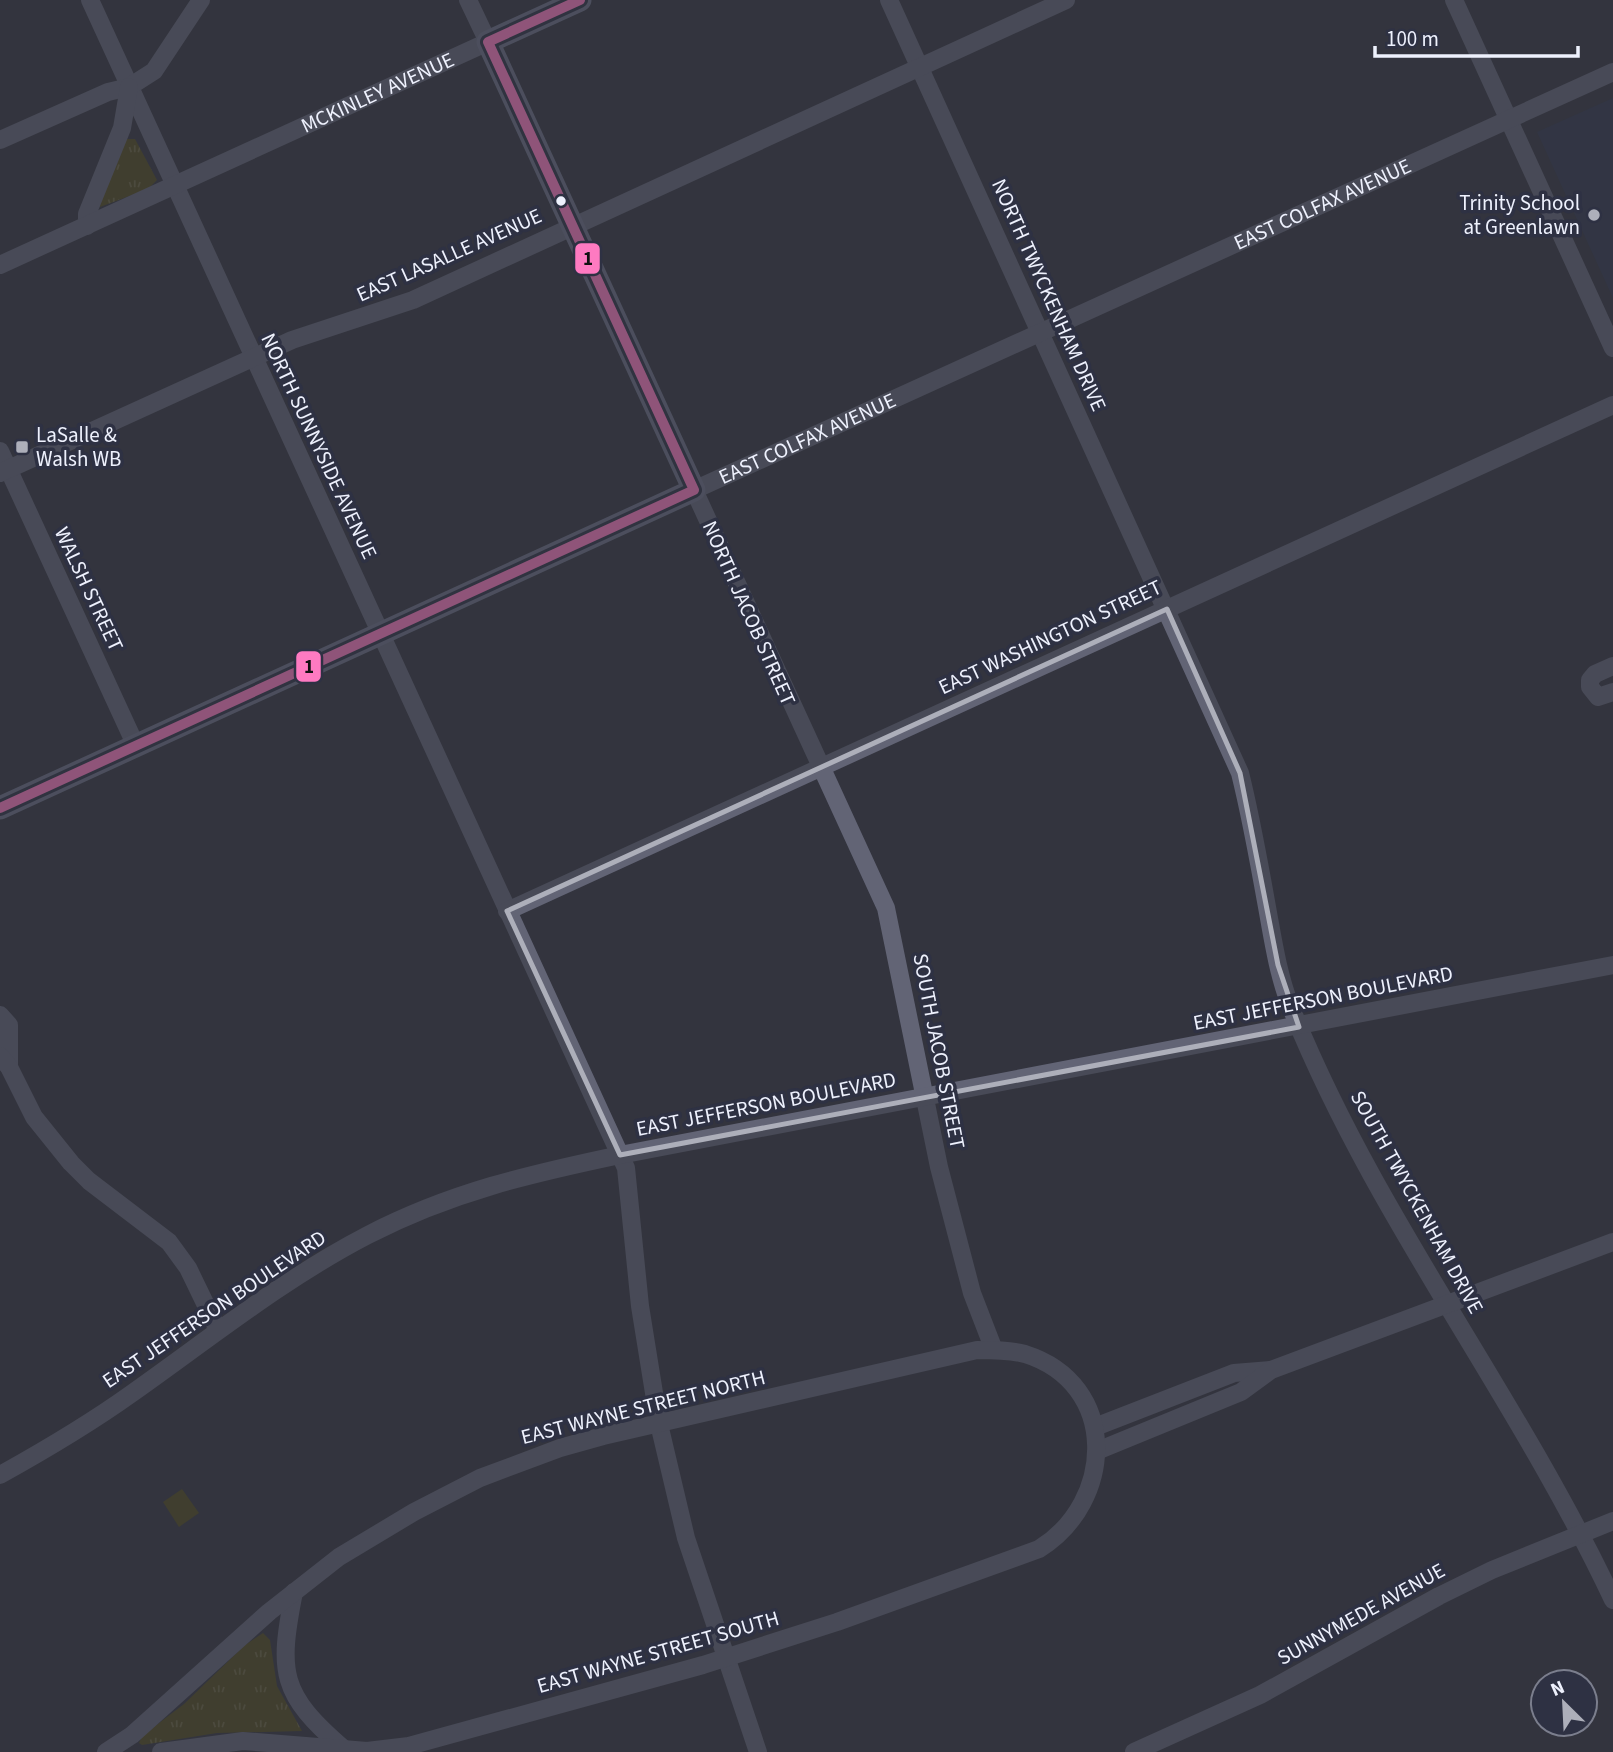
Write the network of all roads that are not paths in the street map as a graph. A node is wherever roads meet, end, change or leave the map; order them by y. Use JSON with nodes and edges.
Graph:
{"nodes":[{"id":1,"x":90,"y":0,"type":"edge"},
{"id":2,"x":201,"y":0,"type":"edge"},
{"id":3,"x":468,"y":0,"type":"edge"},
{"id":4,"x":580,"y":0,"type":"edge"},
{"id":5,"x":889,"y":0,"type":"edge"},
{"id":6,"x":1066,"y":0,"type":"edge"},
{"id":7,"x":1454,"y":0,"type":"edge"},
{"id":8,"x":488,"y":42,"type":"junction"},
{"id":9,"x":920,"y":67,"type":"junction"},
{"id":10,"x":1613,"y":72,"type":"edge"},
{"id":11,"x":129,"y":87,"type":"junction"},
{"id":12,"x":1508,"y":118,"type":"junction"},
{"id":13,"x":0,"y":140,"type":"edge"},
{"id":14,"x":175,"y":184,"type":"junction"},
{"id":15,"x":87,"y":226,"type":"junction"},
{"id":16,"x":572,"y":226,"type":"junction"},
{"id":17,"x":0,"y":265,"type":"edge"},
{"id":18,"x":1041,"y":332,"type":"junction"},
{"id":19,"x":1613,"y":348,"type":"edge"},
{"id":20,"x":253,"y":358,"type":"junction"},
{"id":21,"x":1613,"y":405,"type":"edge"},
{"id":22,"x":0,"y":451,"type":"edge"},
{"id":23,"x":4,"y":472,"type":"edge"},
{"id":24,"x":694,"y":490,"type":"junction"},
{"id":25,"x":1167,"y":609,"type":"junction"},
{"id":26,"x":380,"y":634,"type":"junction"},
{"id":27,"x":1613,"y":666,"type":"edge"},
{"id":28,"x":1613,"y":692,"type":"edge"},
{"id":29,"x":136,"y":746,"type":"junction"},
{"id":30,"x":820,"y":767,"type":"junction"},
{"id":31,"x":0,"y":808,"type":"edge"},
{"id":32,"x":507,"y":911,"type":"junction"},
{"id":33,"x":1613,"y":965,"type":"edge"},
{"id":34,"x":0,"y":1014,"type":"edge"},
{"id":35,"x":1299,"y":1027,"type":"junction"},
{"id":36,"x":5,"y":1061,"type":"edge"},
{"id":37,"x":924,"y":1097,"type":"junction"},
{"id":38,"x":620,"y":1156,"type":"junction"},
{"id":39,"x":1613,"y":1242,"type":"edge"},
{"id":40,"x":1446,"y":1302,"type":"junction"},
{"id":41,"x":218,"y":1330,"type":"junction"},
{"id":42,"x":994,"y":1350,"type":"junction"},
{"id":43,"x":1271,"y":1370,"type":"junction"},
{"id":44,"x":659,"y":1424,"type":"junction"},
{"id":45,"x":1095,"y":1427,"type":"junction"},
{"id":46,"x":1097,"y":1451,"type":"junction"},
{"id":47,"x":0,"y":1475,"type":"edge"},
{"id":48,"x":1613,"y":1521,"type":"edge"},
{"id":49,"x":1582,"y":1533,"type":"junction"},
{"id":50,"x":294,"y":1592,"type":"junction"},
{"id":51,"x":1613,"y":1600,"type":"edge"},
{"id":52,"x":724,"y":1658,"type":"junction"},
{"id":53,"x":344,"y":1749,"type":"junction"},
{"id":54,"x":106,"y":1752,"type":"edge"},
{"id":55,"x":161,"y":1752,"type":"edge"},
{"id":56,"x":758,"y":1752,"type":"edge"},
{"id":57,"x":1134,"y":1752,"type":"edge"}],
"edges":[{"from":1,"to":11,"type":"street","name":"NORTH SUNNYSIDE AVENUE"},
{"from":2,"to":11,"type":"street"},
{"from":3,"to":8,"type":"street","name":"NORTH JACOB STREET"},
{"from":4,"to":8,"type":"main road","name":"MCKINLEY AVENUE"},
{"from":5,"to":9,"type":"street","name":"NORTH TWYCKENHAM DRIVE"},
{"from":6,"to":9,"type":"street","name":"EAST LASALLE AVENUE"},
{"from":7,"to":12,"type":"street"},
{"from":8,"to":14,"type":"street","name":"MCKINLEY AVENUE"},
{"from":8,"to":16,"type":"main road","name":"NORTH JACOB STREET"},
{"from":9,"to":16,"type":"street","name":"EAST LASALLE AVENUE"},
{"from":9,"to":18,"type":"street","name":"NORTH TWYCKENHAM DRIVE"},
{"from":10,"to":12,"type":"street","name":"EAST COLFAX AVENUE"},
{"from":11,"to":13,"type":"street"},
{"from":11,"to":14,"type":"street","name":"NORTH SUNNYSIDE AVENUE"},
{"from":11,"to":15,"type":"street"},
{"from":12,"to":18,"type":"street","name":"EAST COLFAX AVENUE"},
{"from":12,"to":19,"type":"street"},
{"from":14,"to":15,"type":"street","name":"MCKINLEY AVENUE"},
{"from":14,"to":20,"type":"street","name":"NORTH SUNNYSIDE AVENUE"},
{"from":15,"to":17,"type":"street","name":"MCKINLEY AVENUE"},
{"from":16,"to":20,"type":"street","name":"EAST LASALLE AVENUE"},
{"from":16,"to":24,"type":"main road","name":"NORTH JACOB STREET"},
{"from":18,"to":24,"type":"street","name":"EAST COLFAX AVENUE"},
{"from":18,"to":25,"type":"street","name":"NORTH TWYCKENHAM DRIVE"},
{"from":20,"to":23,"type":"street","name":"EAST LASALLE AVENUE"},
{"from":20,"to":26,"type":"street","name":"NORTH SUNNYSIDE AVENUE"},
{"from":21,"to":25,"type":"street","name":"EAST WASHINGTON STREET"},
{"from":22,"to":23,"type":"street","name":"WALSH STREET"},
{"from":23,"to":29,"type":"street","name":"WALSH STREET"},
{"from":24,"to":26,"type":"main road","name":"EAST COLFAX AVENUE"},
{"from":24,"to":30,"type":"street","name":"NORTH JACOB STREET"},
{"from":25,"to":30,"type":"street","name":"EAST WASHINGTON STREET"},
{"from":25,"to":35,"type":"street","name":"SOUTH TWYCKENHAM DRIVE"},
{"from":26,"to":29,"type":"main road","name":"EAST COLFAX AVENUE"},
{"from":26,"to":32,"type":"street","name":"NORTH SUNNYSIDE AVENUE"},
{"from":27,"to":28,"type":"street"},
{"from":29,"to":31,"type":"main road","name":"EAST COLFAX AVENUE"},
{"from":30,"to":32,"type":"street","name":"EAST WASHINGTON STREET"},
{"from":30,"to":37,"type":"street","name":"SOUTH JACOB STREET"},
{"from":32,"to":38,"type":"street","name":"NORTH SUNNYSIDE AVENUE"},
{"from":33,"to":35,"type":"street","name":"EAST JEFFERSON BOULEVARD"},
{"from":34,"to":36,"type":"street"},
{"from":35,"to":37,"type":"street","name":"EAST JEFFERSON BOULEVARD"},
{"from":35,"to":40,"type":"street","name":"SOUTH TWYCKENHAM DRIVE"},
{"from":36,"to":41,"type":"street"},
{"from":37,"to":38,"type":"street","name":"EAST JEFFERSON BOULEVARD"},
{"from":37,"to":42,"type":"street","name":"SOUTH JACOB STREET"},
{"from":38,"to":41,"type":"street","name":"EAST JEFFERSON BOULEVARD"},
{"from":38,"to":44,"type":"street","name":"NORTH SUNNYSIDE AVENUE"},
{"from":39,"to":40,"type":"street"},
{"from":40,"to":43,"type":"street"},
{"from":40,"to":49,"type":"street","name":"SOUTH TWYCKENHAM DRIVE"},
{"from":41,"to":47,"type":"street","name":"EAST JEFFERSON BOULEVARD"},
{"from":42,"to":44,"type":"street","name":"EAST WAYNE STREET NORTH"},
{"from":42,"to":45,"type":"street","name":"EAST WAYNE STREET NORTH"},
{"from":43,"to":45,"type":"street"},
{"from":43,"to":46,"type":"street"},
{"from":44,"to":50,"type":"street","name":"EAST WAYNE STREET NORTH"},
{"from":44,"to":52,"type":"street","name":"NORTH SUNNYSIDE AVENUE"},
{"from":45,"to":46,"type":"street","name":"EAST WAYNE STREET NORTH"},
{"from":46,"to":52,"type":"street","name":"EAST WAYNE STREET SOUTH"},
{"from":48,"to":49,"type":"street","name":"SUNNYMEDE AVENUE"},
{"from":49,"to":51,"type":"street","name":"SOUTH TWYCKENHAM DRIVE"},
{"from":49,"to":57,"type":"street","name":"SUNNYMEDE AVENUE"},
{"from":50,"to":53,"type":"street"},
{"from":50,"to":54,"type":"street","name":"EAST WAYNE STREET NORTH"},
{"from":52,"to":53,"type":"street","name":"EAST WAYNE STREET SOUTH"},
{"from":52,"to":56,"type":"street","name":"NORTH SUNNYSIDE AVENUE"},
{"from":53,"to":55,"type":"street","name":"EAST WAYNE STREET SOUTH"}]}
